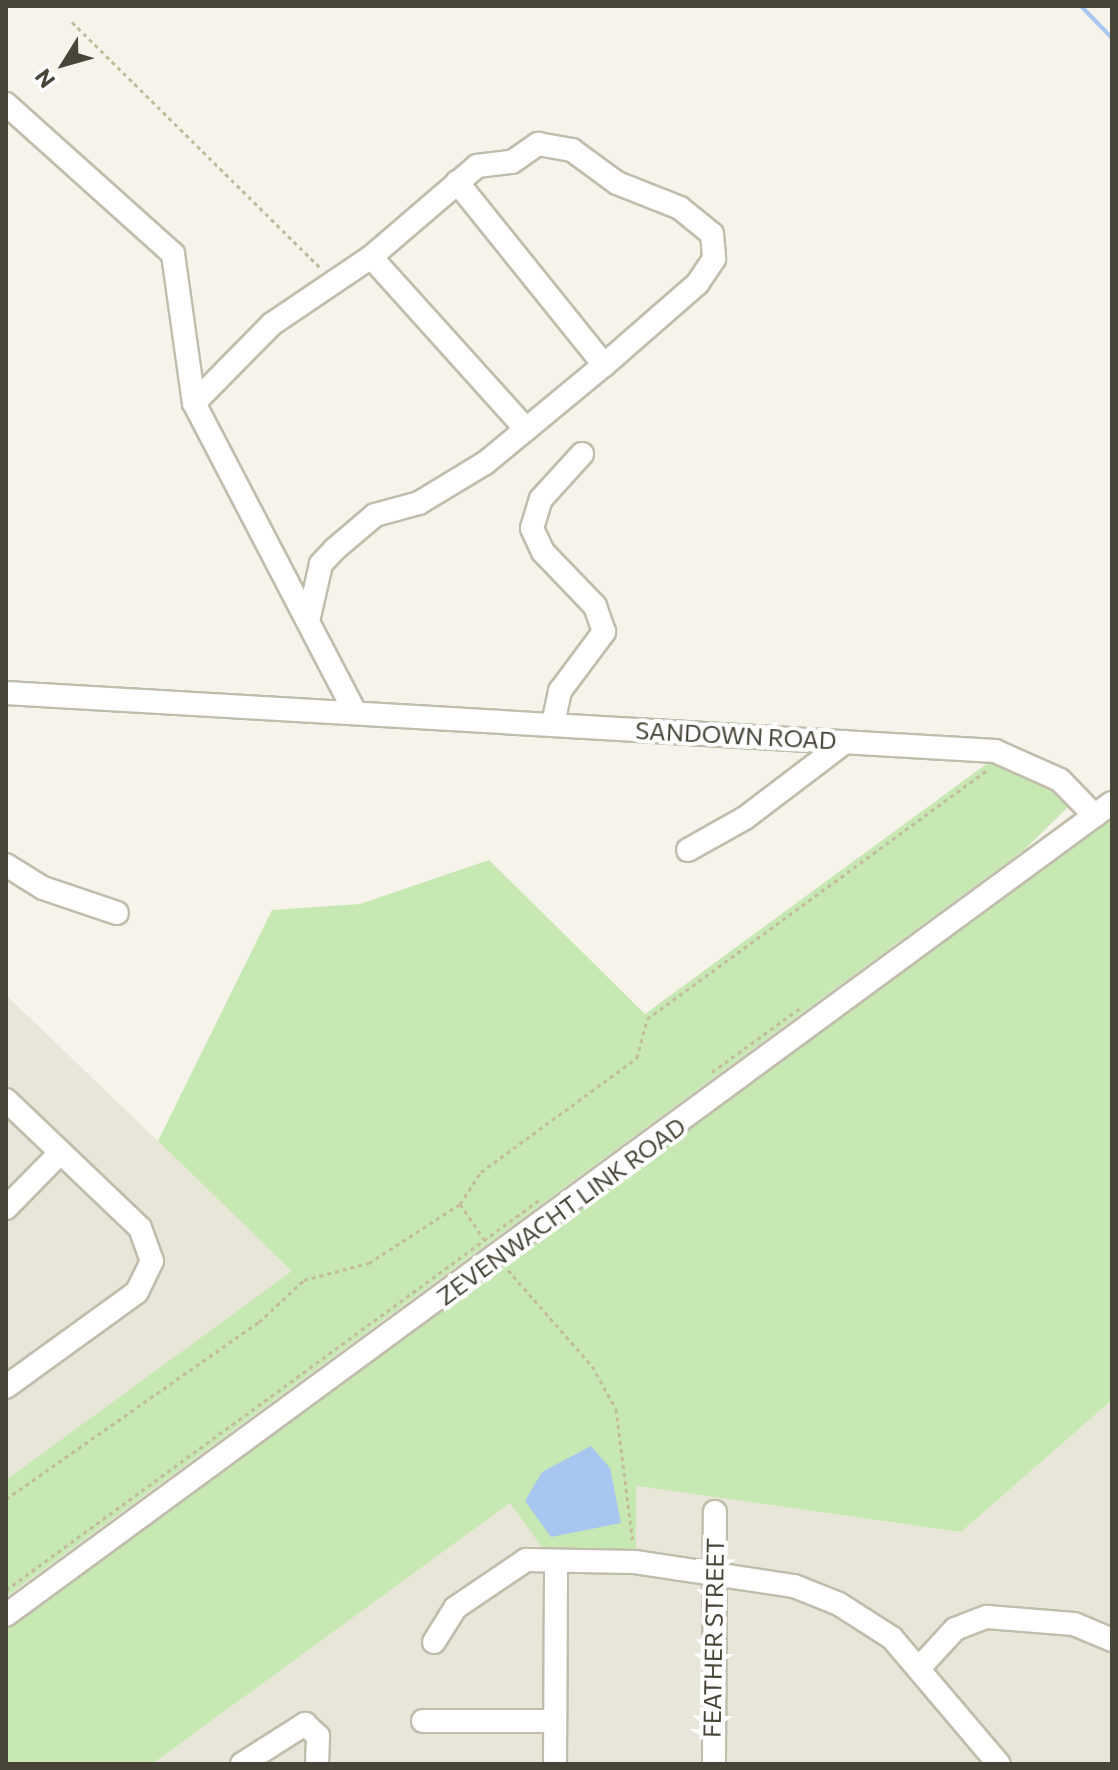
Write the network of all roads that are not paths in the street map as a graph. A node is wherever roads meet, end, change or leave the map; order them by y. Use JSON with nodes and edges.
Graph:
{"nodes":[{"id":1,"x":6,"y":104,"type":"edge"},
{"id":2,"x":457,"y":182,"type":"junction"},
{"id":3,"x":371,"y":257,"type":"junction"},
{"id":4,"x":604,"y":365,"type":"junction"},
{"id":5,"x":194,"y":403,"type":"junction"},
{"id":6,"x":526,"y":429,"type":"junction"},
{"id":7,"x":582,"y":454,"type":"dead end"},
{"id":8,"x":308,"y":621,"type":"junction"},
{"id":9,"x":6,"y":693,"type":"edge"},
{"id":10,"x":355,"y":712,"type":"junction"},
{"id":11,"x":553,"y":724,"type":"junction"},
{"id":12,"x":845,"y":742,"type":"junction"},
{"id":13,"x":1104,"y":809,"type":"edge"},
{"id":14,"x":688,"y":850,"type":"dead end"},
{"id":15,"x":6,"y":865,"type":"edge"},
{"id":16,"x":6,"y":888,"type":"edge"},
{"id":17,"x":43,"y":888,"type":"junction"},
{"id":18,"x":117,"y":913,"type":"dead end"},
{"id":19,"x":6,"y":1100,"type":"edge"},
{"id":20,"x":61,"y":1152,"type":"junction"},
{"id":21,"x":6,"y":1208,"type":"edge"},
{"id":22,"x":6,"y":1387,"type":"edge"},
{"id":23,"x":715,"y":1512,"type":"dead end"},
{"id":24,"x":556,"y":1562,"type":"junction"},
{"id":25,"x":714,"y":1575,"type":"junction"},
{"id":26,"x":6,"y":1615,"type":"edge"},
{"id":27,"x":1112,"y":1640,"type":"edge"},
{"id":28,"x":434,"y":1642,"type":"dead end"},
{"id":29,"x":921,"y":1666,"type":"junction"},
{"id":30,"x":423,"y":1721,"type":"dead end"},
{"id":31,"x":555,"y":1721,"type":"junction"},
{"id":32,"x":242,"y":1764,"type":"edge"},
{"id":33,"x":317,"y":1764,"type":"edge"},
{"id":34,"x":555,"y":1764,"type":"edge"},
{"id":35,"x":714,"y":1764,"type":"edge"},
{"id":36,"x":999,"y":1764,"type":"edge"}],
"edges":[{"from":1,"to":5,"type":"street"},
{"from":2,"to":3,"type":"street"},
{"from":2,"to":4,"type":"street"},
{"from":2,"to":4,"type":"street"},
{"from":3,"to":5,"type":"street"},
{"from":3,"to":6,"type":"street"},
{"from":4,"to":6,"type":"street"},
{"from":5,"to":8,"type":"street"},
{"from":6,"to":8,"type":"street"},
{"from":7,"to":11,"type":"street"},
{"from":8,"to":10,"type":"street"},
{"from":9,"to":10,"type":"street","name":"SANDOWN ROAD"},
{"from":10,"to":11,"type":"street","name":"SANDOWN ROAD"},
{"from":11,"to":12,"type":"street","name":"SANDOWN ROAD"},
{"from":12,"to":13,"type":"street","name":"SANDOWN ROAD"},
{"from":12,"to":14,"type":"street"},
{"from":13,"to":26,"type":"street","name":"ZEVENWACHT LINK ROAD"},
{"from":15,"to":17,"type":"street"},
{"from":16,"to":17,"type":"street"},
{"from":17,"to":18,"type":"street"},
{"from":19,"to":20,"type":"street"},
{"from":20,"to":21,"type":"street"},
{"from":20,"to":22,"type":"street"},
{"from":23,"to":25,"type":"street","name":"FEATHER STREET"},
{"from":24,"to":25,"type":"street"},
{"from":24,"to":28,"type":"street"},
{"from":24,"to":31,"type":"street"},
{"from":25,"to":29,"type":"street"},
{"from":25,"to":35,"type":"street","name":"FEATHER STREET"},
{"from":27,"to":29,"type":"street"},
{"from":29,"to":36,"type":"street"},
{"from":30,"to":31,"type":"street"},
{"from":31,"to":34,"type":"street"},
{"from":32,"to":33,"type":"street"}]}
